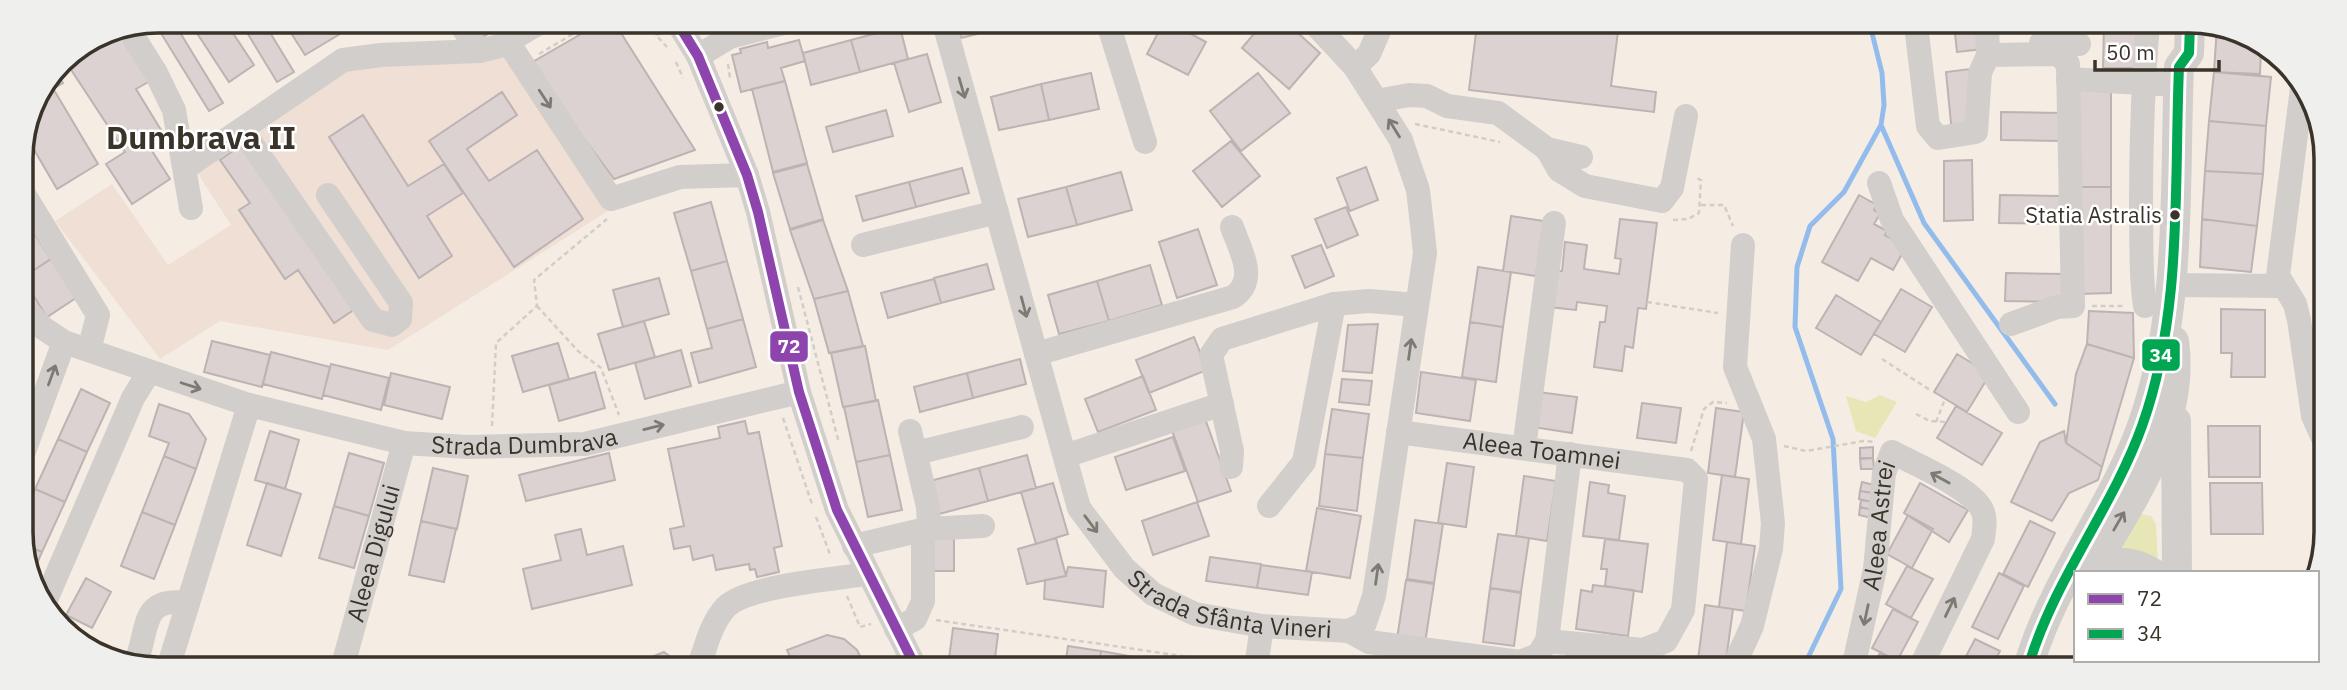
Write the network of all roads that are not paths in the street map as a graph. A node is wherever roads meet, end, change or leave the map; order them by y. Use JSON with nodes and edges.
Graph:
{"nodes":[{"id":1,"x":467,"y":33,"type":"edge"},
{"id":2,"x":523,"y":33,"type":"edge"},
{"id":3,"x":684,"y":33,"type":"edge"},
{"id":4,"x":745,"y":33,"type":"edge"},
{"id":5,"x":947,"y":33,"type":"edge"},
{"id":6,"x":1111,"y":33,"type":"edge"},
{"id":7,"x":1324,"y":33,"type":"edge"},
{"id":8,"x":1378,"y":33,"type":"edge"},
{"id":9,"x":1917,"y":33,"type":"edge"},
{"id":10,"x":2147,"y":33,"type":"edge"},
{"id":11,"x":2169,"y":33,"type":"edge"},
{"id":12,"x":2190,"y":33,"type":"edge"},
{"id":13,"x":2079,"y":34,"type":"edge"},
{"id":14,"x":133,"y":36,"type":"edge"},
{"id":15,"x":1988,"y":41,"type":"edge"},
{"id":16,"x":508,"y":42,"type":"junction"},
{"id":17,"x":479,"y":51,"type":"junction"},
{"id":18,"x":698,"y":56,"type":"junction"},
{"id":19,"x":1355,"y":66,"type":"junction"},
{"id":20,"x":2179,"y":76,"type":"junction"},
{"id":21,"x":2074,"y":80,"type":"junction"},
{"id":22,"x":2141,"y":83,"type":"junction"},
{"id":23,"x":1377,"y":101,"type":"junction"},
{"id":24,"x":2300,"y":101,"type":"edge"},
{"id":25,"x":1686,"y":116,"type":"dead end"},
{"id":26,"x":242,"y":130,"type":"junction"},
{"id":27,"x":1145,"y":142,"type":"dead end"},
{"id":28,"x":1548,"y":149,"type":"junction"},
{"id":29,"x":1581,"y":157,"type":"dead end"},
{"id":30,"x":185,"y":168,"type":"junction"},
{"id":31,"x":747,"y":175,"type":"junction"},
{"id":32,"x":1879,"y":183,"type":"dead end"},
{"id":33,"x":328,"y":195,"type":"dead end"},
{"id":34,"x":191,"y":208,"type":"dead end"},
{"id":35,"x":34,"y":210,"type":"edge"},
{"id":36,"x":997,"y":212,"type":"junction"},
{"id":37,"x":1554,"y":223,"type":"dead end"},
{"id":38,"x":1232,"y":227,"type":"dead end"},
{"id":39,"x":863,"y":246,"type":"dead end"},
{"id":40,"x":1742,"y":246,"type":"road end"},
{"id":41,"x":2281,"y":286,"type":"junction"},
{"id":42,"x":2161,"y":300,"type":"junction"},
{"id":43,"x":1334,"y":304,"type":"junction"},
{"id":44,"x":1417,"y":305,"type":"junction"},
{"id":45,"x":34,"y":318,"type":"edge"},
{"id":46,"x":2011,"y":324,"type":"dead end"},
{"id":47,"x":64,"y":342,"type":"junction"},
{"id":48,"x":89,"y":351,"type":"junction"},
{"id":49,"x":1036,"y":354,"type":"junction"},
{"id":50,"x":149,"y":372,"type":"junction"},
{"id":51,"x":2177,"y":382,"type":"junction"},
{"id":52,"x":788,"y":395,"type":"junction"},
{"id":53,"x":1222,"y":404,"type":"junction"},
{"id":54,"x":249,"y":405,"type":"junction"},
{"id":55,"x":2018,"y":412,"type":"dead end"},
{"id":56,"x":2314,"y":418,"type":"edge"},
{"id":57,"x":33,"y":426,"type":"edge"},
{"id":58,"x":1022,"y":427,"type":"dead end"},
{"id":59,"x":1398,"y":432,"type":"junction"},
{"id":60,"x":404,"y":443,"type":"junction"},
{"id":61,"x":1524,"y":448,"type":"junction"},
{"id":62,"x":1570,"y":454,"type":"junction"},
{"id":63,"x":1065,"y":456,"type":"junction"},
{"id":64,"x":1231,"y":467,"type":"dead end"},
{"id":65,"x":2144,"y":471,"type":"junction"},
{"id":66,"x":1269,"y":506,"type":"dead end"},
{"id":67,"x":983,"y":526,"type":"dead end"},
{"id":68,"x":922,"y":530,"type":"junction"},
{"id":69,"x":2176,"y":532,"type":"junction"},
{"id":70,"x":854,"y":546,"type":"junction"},
{"id":71,"x":2093,"y":571,"type":"edge"},
{"id":72,"x":2096,"y":571,"type":"edge"},
{"id":73,"x":2149,"y":571,"type":"edge"},
{"id":74,"x":2177,"y":571,"type":"edge"},
{"id":75,"x":867,"y":574,"type":"junction"},
{"id":76,"x":49,"y":593,"type":"edge"},
{"id":77,"x":2074,"y":598,"type":"edge"},
{"id":78,"x":188,"y":603,"type":"junction"},
{"id":79,"x":900,"y":622,"type":"junction"},
{"id":80,"x":1262,"y":626,"type":"junction"},
{"id":81,"x":1349,"y":631,"type":"junction"},
{"id":82,"x":1548,"y":641,"type":"junction"},
{"id":83,"x":138,"y":655,"type":"edge"},
{"id":84,"x":1251,"y":656,"type":"edge"},
{"id":85,"x":1477,"y":656,"type":"edge"},
{"id":86,"x":1535,"y":656,"type":"edge"},
{"id":87,"x":1738,"y":656,"type":"edge"},
{"id":88,"x":1856,"y":656,"type":"edge"},
{"id":89,"x":1926,"y":656,"type":"edge"},
{"id":90,"x":2032,"y":656,"type":"edge"},
{"id":91,"x":2034,"y":656,"type":"edge"},
{"id":92,"x":171,"y":657,"type":"edge"},
{"id":93,"x":345,"y":657,"type":"edge"},
{"id":94,"x":702,"y":657,"type":"edge"},
{"id":95,"x":912,"y":657,"type":"edge"}],
"edges":[{"from":1,"to":17,"type":"street"},
{"from":2,"to":16,"type":"street"},
{"from":3,"to":18,"type":"street"},
{"from":4,"to":18,"type":"street"},
{"from":5,"to":36,"type":"street","name":"Strada Sfânta Vineri","one_way":true},
{"from":6,"to":27,"type":"street"},
{"from":7,"to":19,"type":"street","name":"Strada Sfânta Vineri"},
{"from":8,"to":19,"type":"street"},
{"from":9,"to":15,"type":"street"},
{"from":10,"to":22,"type":"street"},
{"from":11,"to":20,"type":"main road"},
{"from":12,"to":20,"type":"main road"},
{"from":13,"to":15,"type":"street"},
{"from":13,"to":21,"type":"street"},
{"from":14,"to":30,"type":"street"},
{"from":15,"to":21,"type":"street"},
{"from":16,"to":17,"type":"street"},
{"from":16,"to":31,"type":"street","one_way":true},
{"from":17,"to":26,"type":"street"},
{"from":18,"to":31,"type":"street"},
{"from":19,"to":23,"type":"street","name":"Strada Sfânta Vineri"},
{"from":20,"to":22,"type":"street"},
{"from":20,"to":42,"type":"main road"},
{"from":21,"to":22,"type":"street"},
{"from":21,"to":46,"type":"street"},
{"from":22,"to":42,"type":"street"},
{"from":23,"to":28,"type":"street"},
{"from":44,"to":23,"type":"street","name":"Strada Sfânta Vineri","one_way":true},
{"from":24,"to":41,"type":"street"},
{"from":25,"to":28,"type":"street"},
{"from":26,"to":30,"type":"street"},
{"from":26,"to":33,"type":"street"},
{"from":28,"to":29,"type":"street"},
{"from":30,"to":34,"type":"street"},
{"from":31,"to":52,"type":"street"},
{"from":32,"to":55,"type":"street"},
{"from":35,"to":48,"type":"street"},
{"from":36,"to":39,"type":"street"},
{"from":36,"to":49,"type":"street","name":"Strada Sfânta Vineri","one_way":true},
{"from":37,"to":61,"type":"street"},
{"from":38,"to":49,"type":"street"},
{"from":40,"to":87,"type":"street"},
{"from":41,"to":42,"type":"street"},
{"from":41,"to":56,"type":"street"},
{"from":42,"to":51,"type":"main road"},
{"from":42,"to":65,"type":"main road"},
{"from":43,"to":44,"type":"street"},
{"from":43,"to":53,"type":"street"},
{"from":43,"to":66,"type":"street"},
{"from":59,"to":44,"type":"street","name":"Strada Sfânta Vineri","one_way":true},
{"from":45,"to":47,"type":"street","name":"Strada Dumbrava"},
{"from":47,"to":48,"type":"street","name":"Strada Dumbrava"},
{"from":57,"to":47,"type":"street","one_way":true},
{"from":48,"to":50,"type":"street","name":"Strada Dumbrava"},
{"from":49,"to":63,"type":"street","name":"Strada Sfânta Vineri"},
{"from":50,"to":54,"type":"street","name":"Strada Dumbrava","one_way":true},
{"from":50,"to":76,"type":"street"},
{"from":51,"to":65,"type":"main road"},
{"from":51,"to":69,"type":"main road"},
{"from":60,"to":52,"type":"street","name":"Strada Dumbrava","one_way":true},
{"from":52,"to":70,"type":"street"},
{"from":53,"to":63,"type":"street"},
{"from":53,"to":64,"type":"street"},
{"from":54,"to":60,"type":"street","name":"Strada Dumbrava"},
{"from":54,"to":78,"type":"street"},
{"from":58,"to":68,"type":"street"},
{"from":59,"to":61,"type":"street","name":"Aleea Toamnei"},
{"from":81,"to":59,"type":"street","name":"Strada Sfânta Vineri","one_way":true},
{"from":60,"to":93,"type":"street","name":"Aleea Digului"},
{"from":61,"to":62,"type":"street","name":"Aleea Toamnei"},
{"from":62,"to":82,"type":"street"},
{"from":62,"to":82,"type":"street","name":"Aleea Toamnei"},
{"from":63,"to":80,"type":"street","name":"Strada Sfânta Vineri","one_way":true},
{"from":65,"to":69,"type":"main road"},
{"from":71,"to":65,"type":"main road","one_way":true},
{"from":65,"to":90,"type":"main road"},
{"from":67,"to":68,"type":"street"},
{"from":68,"to":70,"type":"street"},
{"from":68,"to":79,"type":"street"},
{"from":69,"to":74,"type":"main road"},
{"from":70,"to":75,"type":"street"},
{"from":72,"to":73,"type":"main road"},
{"from":75,"to":79,"type":"street"},
{"from":75,"to":94,"type":"street"},
{"from":77,"to":91,"type":"main road"},
{"from":78,"to":83,"type":"street"},
{"from":78,"to":92,"type":"street"},
{"from":79,"to":95,"type":"street"},
{"from":80,"to":81,"type":"street","name":"Strada Sfânta Vineri"},
{"from":80,"to":84,"type":"street"},
{"from":81,"to":85,"type":"street"},
{"from":82,"to":86,"type":"street"},
{"from":89,"to":88,"type":"street","name":"Aleea Astrei","one_way":true}]}
